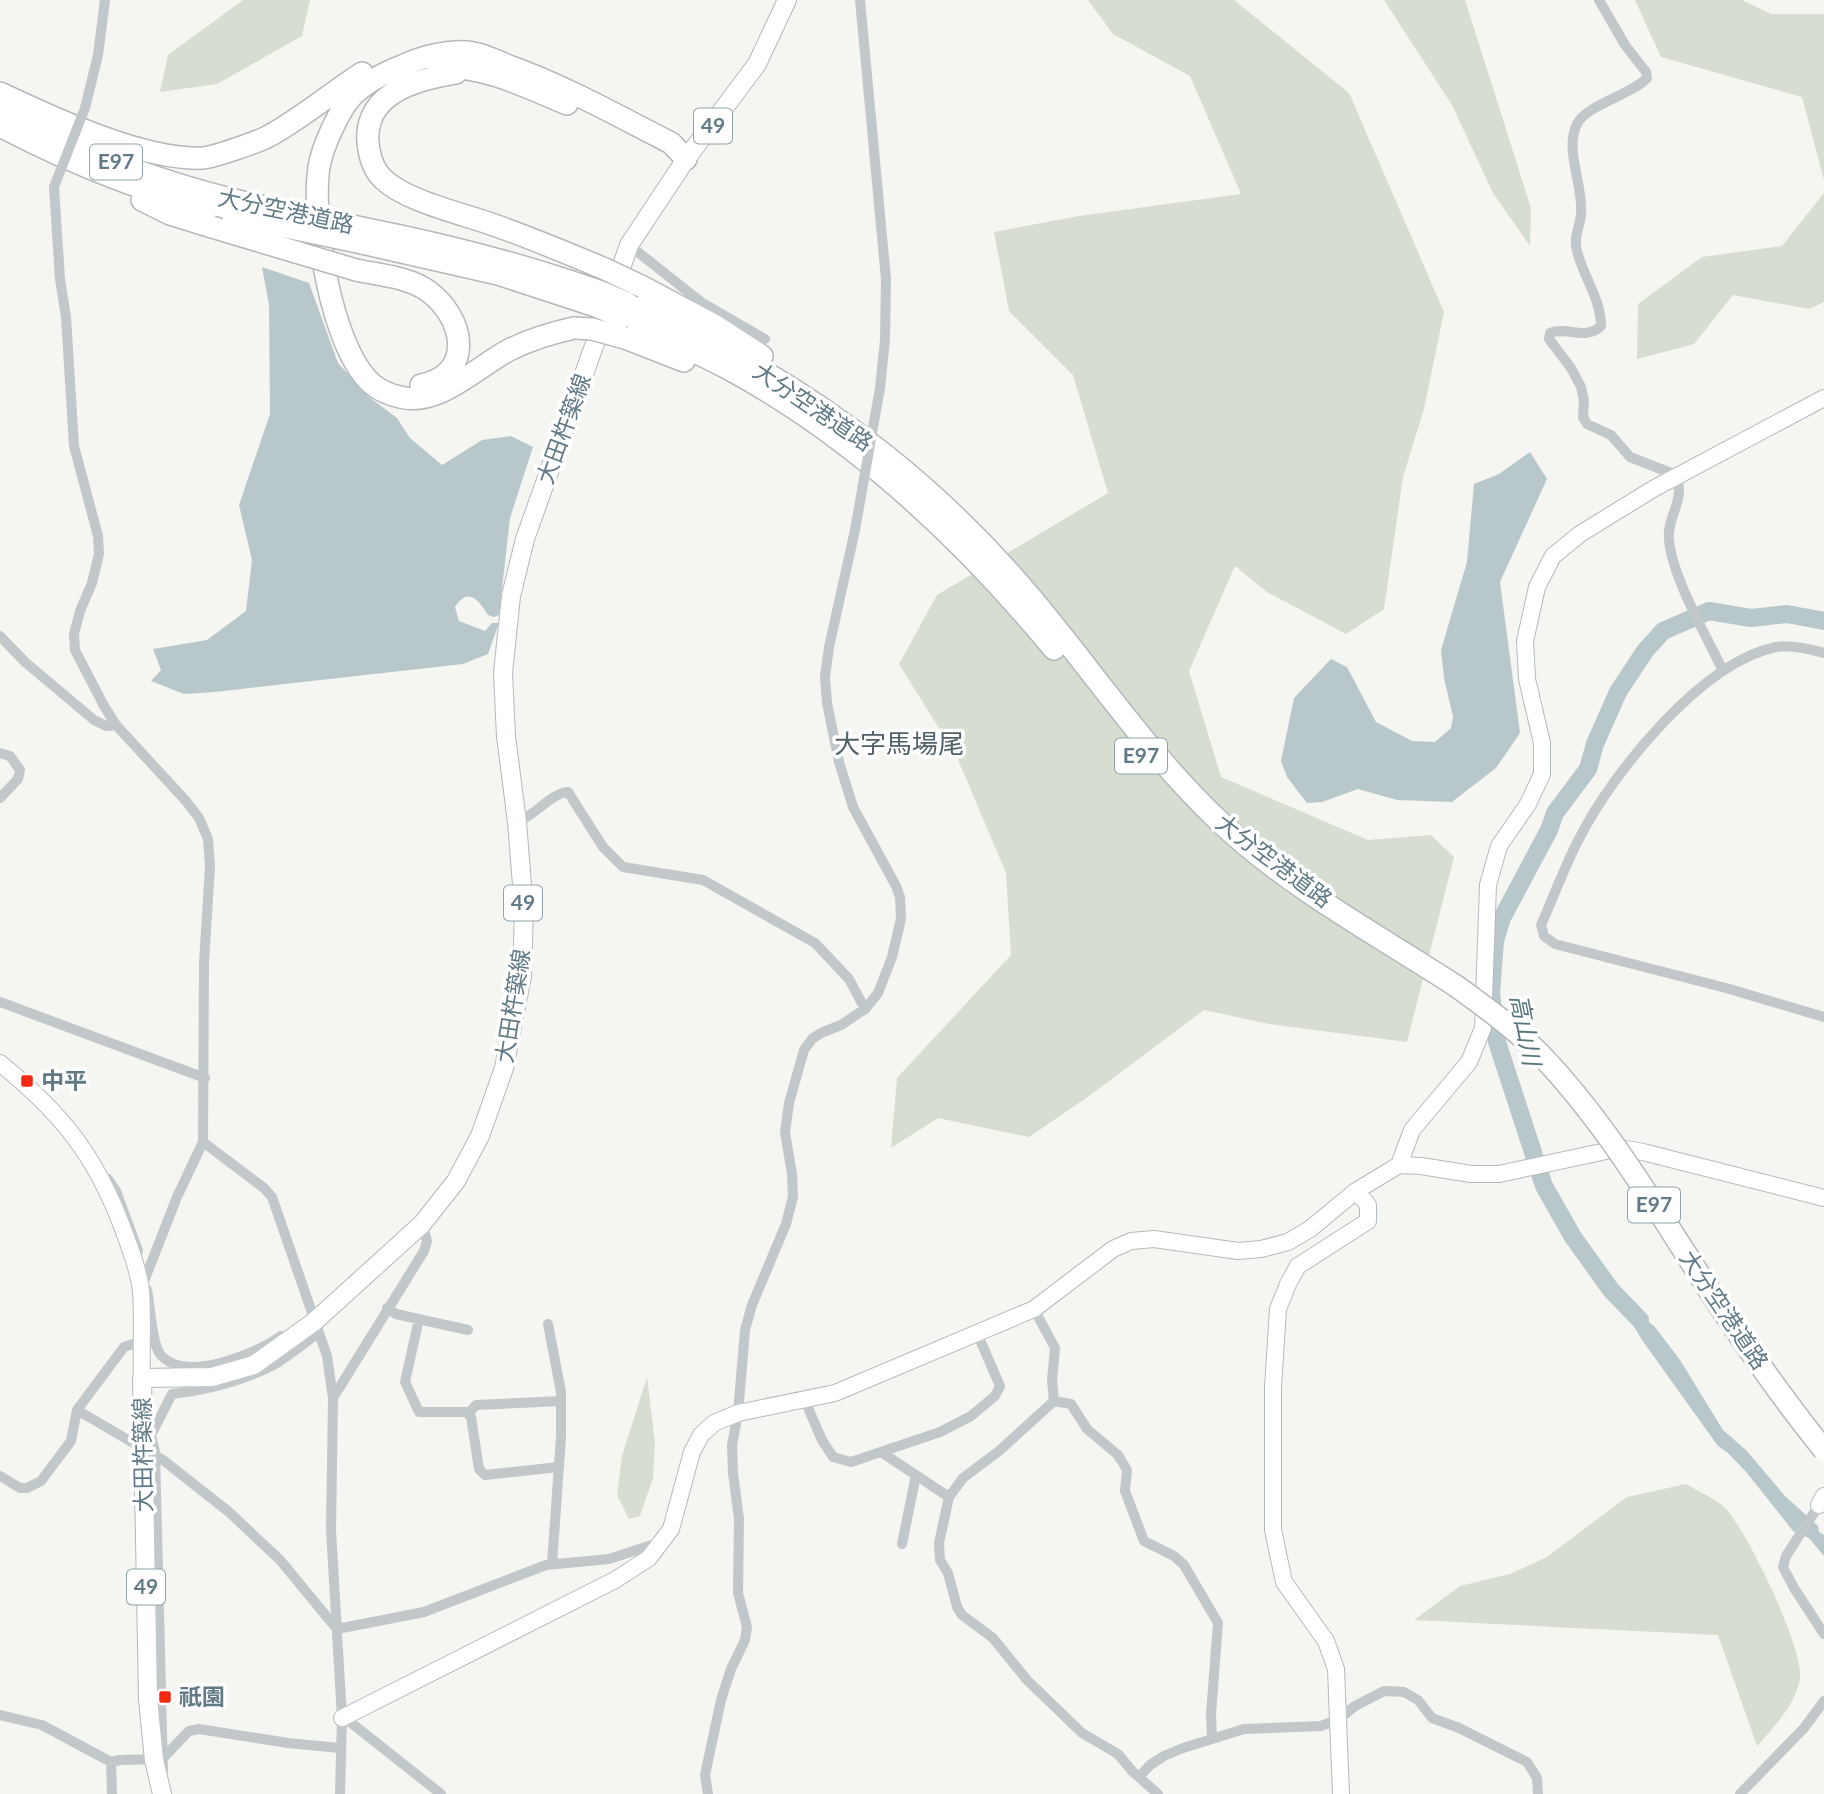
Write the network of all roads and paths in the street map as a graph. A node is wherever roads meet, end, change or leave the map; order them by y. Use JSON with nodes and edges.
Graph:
{"nodes":[{"id":1,"x":105,"y":0,"type":"edge"},
{"id":2,"x":787,"y":0,"type":"edge"},
{"id":3,"x":860,"y":0,"type":"edge"},
{"id":4,"x":1598,"y":0,"type":"edge"},
{"id":5,"x":476,"y":61,"type":"junction"},
{"id":6,"x":0,"y":93,"type":"edge"},
{"id":7,"x":0,"y":109,"type":"edge"},
{"id":8,"x":0,"y":126,"type":"edge"},
{"id":9,"x":0,"y":131,"type":"edge"},
{"id":10,"x":686,"y":159,"type":"junction"},
{"id":11,"x":235,"y":209,"type":"junction"},
{"id":12,"x":629,"y":245,"type":"junction"},
{"id":13,"x":625,"y":319,"type":"junction"},
{"id":14,"x":765,"y":339,"type":"dead end"},
{"id":15,"x":1824,"y":398,"type":"edge"},
{"id":16,"x":1676,"y":475,"type":"junction"},
{"id":17,"x":985,"y":547,"type":"junction"},
{"id":18,"x":0,"y":636,"type":"edge"},
{"id":19,"x":1824,"y":653,"type":"edge"},
{"id":20,"x":1723,"y":671,"type":"junction"},
{"id":21,"x":117,"y":724,"type":"junction"},
{"id":22,"x":0,"y":753,"type":"edge"},
{"id":23,"x":0,"y":798,"type":"edge"},
{"id":24,"x":517,"y":822,"type":"junction"},
{"id":25,"x":1456,"y":986,"type":"junction"},
{"id":26,"x":0,"y":1002,"type":"edge"},
{"id":27,"x":865,"y":1009,"type":"junction"},
{"id":28,"x":1824,"y":1017,"type":"edge"},
{"id":29,"x":0,"y":1057,"type":"edge"},
{"id":30,"x":0,"y":1063,"type":"edge"},
{"id":31,"x":205,"y":1079,"type":"junction"},
{"id":32,"x":203,"y":1142,"type":"junction"},
{"id":33,"x":1399,"y":1165,"type":"junction"},
{"id":34,"x":1356,"y":1191,"type":"junction"},
{"id":35,"x":1824,"y":1198,"type":"edge"},
{"id":36,"x":422,"y":1224,"type":"junction"},
{"id":37,"x":143,"y":1284,"type":"junction"},
{"id":38,"x":387,"y":1308,"type":"junction"},
{"id":39,"x":1034,"y":1309,"type":"junction"},
{"id":40,"x":419,"y":1320,"type":"junction"},
{"id":41,"x":315,"y":1323,"type":"junction"},
{"id":42,"x":548,"y":1324,"type":"dead end"},
{"id":43,"x":468,"y":1330,"type":"dead end"},
{"id":44,"x":977,"y":1334,"type":"junction"},
{"id":45,"x":141,"y":1342,"type":"junction"},
{"id":46,"x":142,"y":1378,"type":"junction"},
{"id":47,"x":333,"y":1398,"type":"junction"},
{"id":48,"x":561,"y":1401,"type":"junction"},
{"id":49,"x":805,"y":1401,"type":"junction"},
{"id":50,"x":1054,"y":1401,"type":"junction"},
{"id":51,"x":78,"y":1410,"type":"junction"},
{"id":52,"x":738,"y":1413,"type":"junction"},
{"id":53,"x":468,"y":1414,"type":"junction"},
{"id":54,"x":1824,"y":1450,"type":"edge"},
{"id":55,"x":881,"y":1452,"type":"junction"},
{"id":56,"x":559,"y":1466,"type":"junction"},
{"id":57,"x":916,"y":1475,"type":"junction"},
{"id":58,"x":0,"y":1476,"type":"edge"},
{"id":59,"x":949,"y":1497,"type":"junction"},
{"id":60,"x":1821,"y":1500,"type":"edge"},
{"id":61,"x":662,"y":1541,"type":"junction"},
{"id":62,"x":902,"y":1544,"type":"dead end"},
{"id":63,"x":552,"y":1564,"type":"junction"},
{"id":64,"x":337,"y":1629,"type":"junction"},
{"id":65,"x":1824,"y":1634,"type":"edge"},
{"id":66,"x":1824,"y":1701,"type":"edge"},
{"id":67,"x":0,"y":1715,"type":"edge"},
{"id":68,"x":344,"y":1718,"type":"junction"},
{"id":69,"x":1339,"y":1719,"type":"junction"},
{"id":70,"x":1212,"y":1738,"type":"junction"},
{"id":71,"x":340,"y":1748,"type":"junction"},
{"id":72,"x":158,"y":1760,"type":"junction"},
{"id":73,"x":111,"y":1762,"type":"junction"},
{"id":74,"x":1139,"y":1777,"type":"junction"},
{"id":75,"x":112,"y":1794,"type":"edge"},
{"id":76,"x":162,"y":1794,"type":"edge"},
{"id":77,"x":168,"y":1794,"type":"edge"},
{"id":78,"x":340,"y":1794,"type":"edge"},
{"id":79,"x":441,"y":1794,"type":"edge"},
{"id":80,"x":708,"y":1794,"type":"edge"},
{"id":81,"x":1158,"y":1794,"type":"edge"},
{"id":82,"x":1342,"y":1794,"type":"edge"},
{"id":83,"x":1538,"y":1794,"type":"edge"},
{"id":84,"x":1740,"y":1794,"type":"edge"}],
"edges":[{"from":1,"to":21,"type":"street","bridge":true},
{"from":2,"to":10,"type":"main road","name":"大田杵築線","number":"49"},
{"from":3,"to":27,"type":"street","bridge":true},
{"from":4,"to":16,"type":"street"},
{"from":5,"to":6,"type":"highway"},
{"from":5,"to":9,"type":"highway","bridge":true},
{"from":5,"to":10,"type":"highway"},
{"from":5,"to":13,"type":"highway","bridge":true},
{"from":5,"to":17,"type":"highway","bridge":true},
{"from":7,"to":11,"type":"highway","name":"大分空港道路","number":"E97"},
{"from":8,"to":11,"type":"highway","name":"大分空港道路","number":"E97"},
{"from":10,"to":12,"type":"main road","name":"大田杵築線","number":"49"},
{"from":11,"to":13,"type":"highway","name":"大分空港道路","number":"E97","bridge":true},
{"from":12,"to":14,"type":"street"},
{"from":12,"to":24,"type":"main road","name":"大田杵築線","number":"49"},
{"from":13,"to":17,"type":"highway","name":"大分空港道路","number":"E97"},
{"from":13,"to":25,"type":"highway","name":"大分空港道路","number":"E97"},
{"from":15,"to":16,"type":"street"},
{"from":16,"to":20,"type":"street"},
{"from":16,"to":33,"type":"street"},
{"from":17,"to":25,"type":"highway","name":"大分空港道路","number":"E97"},
{"from":18,"to":21,"type":"street"},
{"from":19,"to":20,"type":"street"},
{"from":20,"to":28,"type":"street"},
{"from":21,"to":31,"type":"street"},
{"from":22,"to":23,"type":"street"},
{"from":24,"to":27,"type":"street"},
{"from":24,"to":36,"type":"main road","name":"大田杵築線","number":"49"},
{"from":25,"to":54,"type":"highway","name":"大分空港道路","number":"E97","bridge":true},
{"from":26,"to":31,"type":"street"},
{"from":27,"to":52,"type":"street"},
{"from":29,"to":37,"type":"street"},
{"from":30,"to":37,"type":"street"},
{"from":31,"to":32,"type":"street"},
{"from":32,"to":37,"type":"street"},
{"from":32,"to":41,"type":"street"},
{"from":33,"to":34,"type":"street"},
{"from":33,"to":35,"type":"street"},
{"from":34,"to":39,"type":"street"},
{"from":34,"to":69,"type":"street"},
{"from":36,"to":38,"type":"street"},
{"from":36,"to":41,"type":"main road","name":"大田杵築線","number":"49"},
{"from":37,"to":41,"type":"street"},
{"from":37,"to":45,"type":"street"},
{"from":38,"to":40,"type":"street"},
{"from":38,"to":47,"type":"street"},
{"from":39,"to":44,"type":"street"},
{"from":39,"to":50,"type":"street"},
{"from":40,"to":43,"type":"street"},
{"from":40,"to":53,"type":"street"},
{"from":41,"to":46,"type":"main road","name":"大田杵築線","number":"49"},
{"from":41,"to":47,"type":"street"},
{"from":41,"to":72,"type":"street"},
{"from":42,"to":48,"type":"street"},
{"from":44,"to":49,"type":"street"},
{"from":44,"to":55,"type":"street"},
{"from":45,"to":46,"type":"street"},
{"from":45,"to":51,"type":"street"},
{"from":46,"to":72,"type":"main road","name":"大田杵築線","number":"49"},
{"from":47,"to":64,"type":"street"},
{"from":48,"to":53,"type":"street"},
{"from":48,"to":56,"type":"street"},
{"from":49,"to":52,"type":"street"},
{"from":49,"to":55,"type":"street"},
{"from":50,"to":59,"type":"street"},
{"from":50,"to":70,"type":"street"},
{"from":51,"to":58,"type":"street"},
{"from":51,"to":64,"type":"street","bridge":true},
{"from":52,"to":61,"type":"street"},
{"from":52,"to":80,"type":"street"},
{"from":53,"to":56,"type":"street"},
{"from":55,"to":57,"type":"street"},
{"from":56,"to":63,"type":"street"},
{"from":57,"to":59,"type":"street"},
{"from":57,"to":62,"type":"street"},
{"from":59,"to":74,"type":"street"},
{"from":60,"to":65,"type":"street"},
{"from":61,"to":63,"type":"street"},
{"from":61,"to":68,"type":"street"},
{"from":63,"to":64,"type":"street"},
{"from":64,"to":68,"type":"street"},
{"from":66,"to":84,"type":"street"},
{"from":67,"to":73,"type":"street"},
{"from":68,"to":71,"type":"street"},
{"from":68,"to":79,"type":"street"},
{"from":69,"to":70,"type":"street"},
{"from":69,"to":82,"type":"street"},
{"from":69,"to":83,"type":"street"},
{"from":70,"to":74,"type":"street"},
{"from":71,"to":72,"type":"street"},
{"from":71,"to":78,"type":"street"},
{"from":72,"to":73,"type":"street"},
{"from":72,"to":76,"type":"main road","name":"大田杵築線","number":"49"},
{"from":72,"to":77,"type":"street"},
{"from":73,"to":75,"type":"street"},
{"from":74,"to":81,"type":"street"}]}
